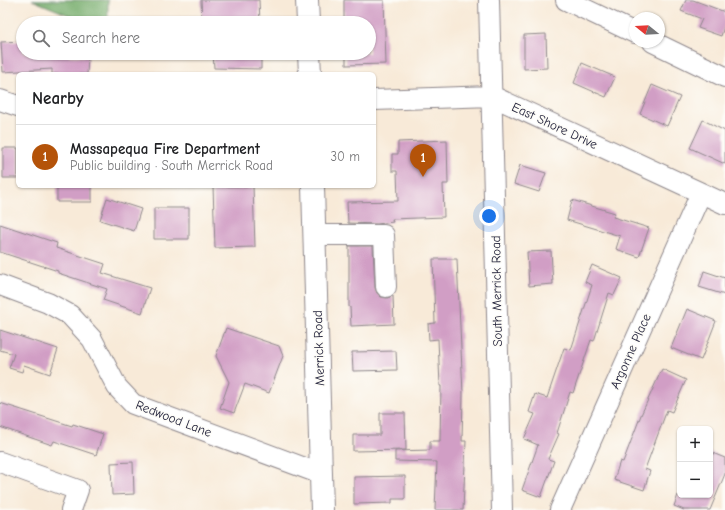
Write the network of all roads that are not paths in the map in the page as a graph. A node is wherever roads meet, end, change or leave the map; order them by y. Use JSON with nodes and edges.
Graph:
{"nodes":[{"id":1,"x":307,"y":0,"type":"edge"},
{"id":2,"x":489,"y":0,"type":"edge"},
{"id":3,"x":566,"y":0,"type":"edge"},
{"id":4,"x":308,"y":16,"type":"edge"},
{"id":5,"x":629,"y":30,"type":"edge"},
{"id":6,"x":665,"y":48,"type":"edge"},
{"id":7,"x":309,"y":60,"type":"edge"},
{"id":8,"x":310,"y":72,"type":"edge"},
{"id":9,"x":725,"y":76,"type":"edge"},
{"id":10,"x":492,"y":96,"type":"junction"},
{"id":11,"x":0,"y":100,"type":"edge"},
{"id":12,"x":376,"y":100,"type":"edge"},
{"id":13,"x":16,"y":105,"type":"edge"},
{"id":14,"x":313,"y":188,"type":"edge"},
{"id":15,"x":701,"y":193,"type":"junction"},
{"id":16,"x":725,"y":204,"type":"edge"},
{"id":17,"x":314,"y":235,"type":"junction"},
{"id":18,"x":0,"y":285,"type":"edge"},
{"id":19,"x":386,"y":287,"type":"dead end"},
{"id":20,"x":0,"y":462,"type":"edge"},
{"id":21,"x":321,"y":474,"type":"junction"},
{"id":22,"x":71,"y":510,"type":"edge"},
{"id":23,"x":322,"y":510,"type":"edge"},
{"id":24,"x":502,"y":510,"type":"edge"},
{"id":25,"x":560,"y":510,"type":"edge"}],
"edges":[{"from":1,"to":4,"type":"main road"},
{"from":2,"to":10,"type":"street","name":"South Merrick Road"},
{"from":3,"to":5,"type":"street"},
{"from":6,"to":9,"type":"street"},
{"from":7,"to":8,"type":"main road"},
{"from":10,"to":12,"type":"street","name":"East Shore Drive"},
{"from":10,"to":15,"type":"street","name":"East Shore Drive"},
{"from":10,"to":24,"type":"street","name":"South Merrick Road"},
{"from":11,"to":13,"type":"street"},
{"from":14,"to":17,"type":"main road","name":"Merrick Road"},
{"from":15,"to":16,"type":"street","name":"East Shore Drive"},
{"from":15,"to":25,"type":"street","name":"Argonne Place"},
{"from":17,"to":19,"type":"street"},
{"from":17,"to":21,"type":"main road","name":"Merrick Road"},
{"from":18,"to":21,"type":"street","name":"Redwood Lane"},
{"from":20,"to":22,"type":"street"},
{"from":21,"to":23,"type":"main road","name":"Merrick Road"}]}
